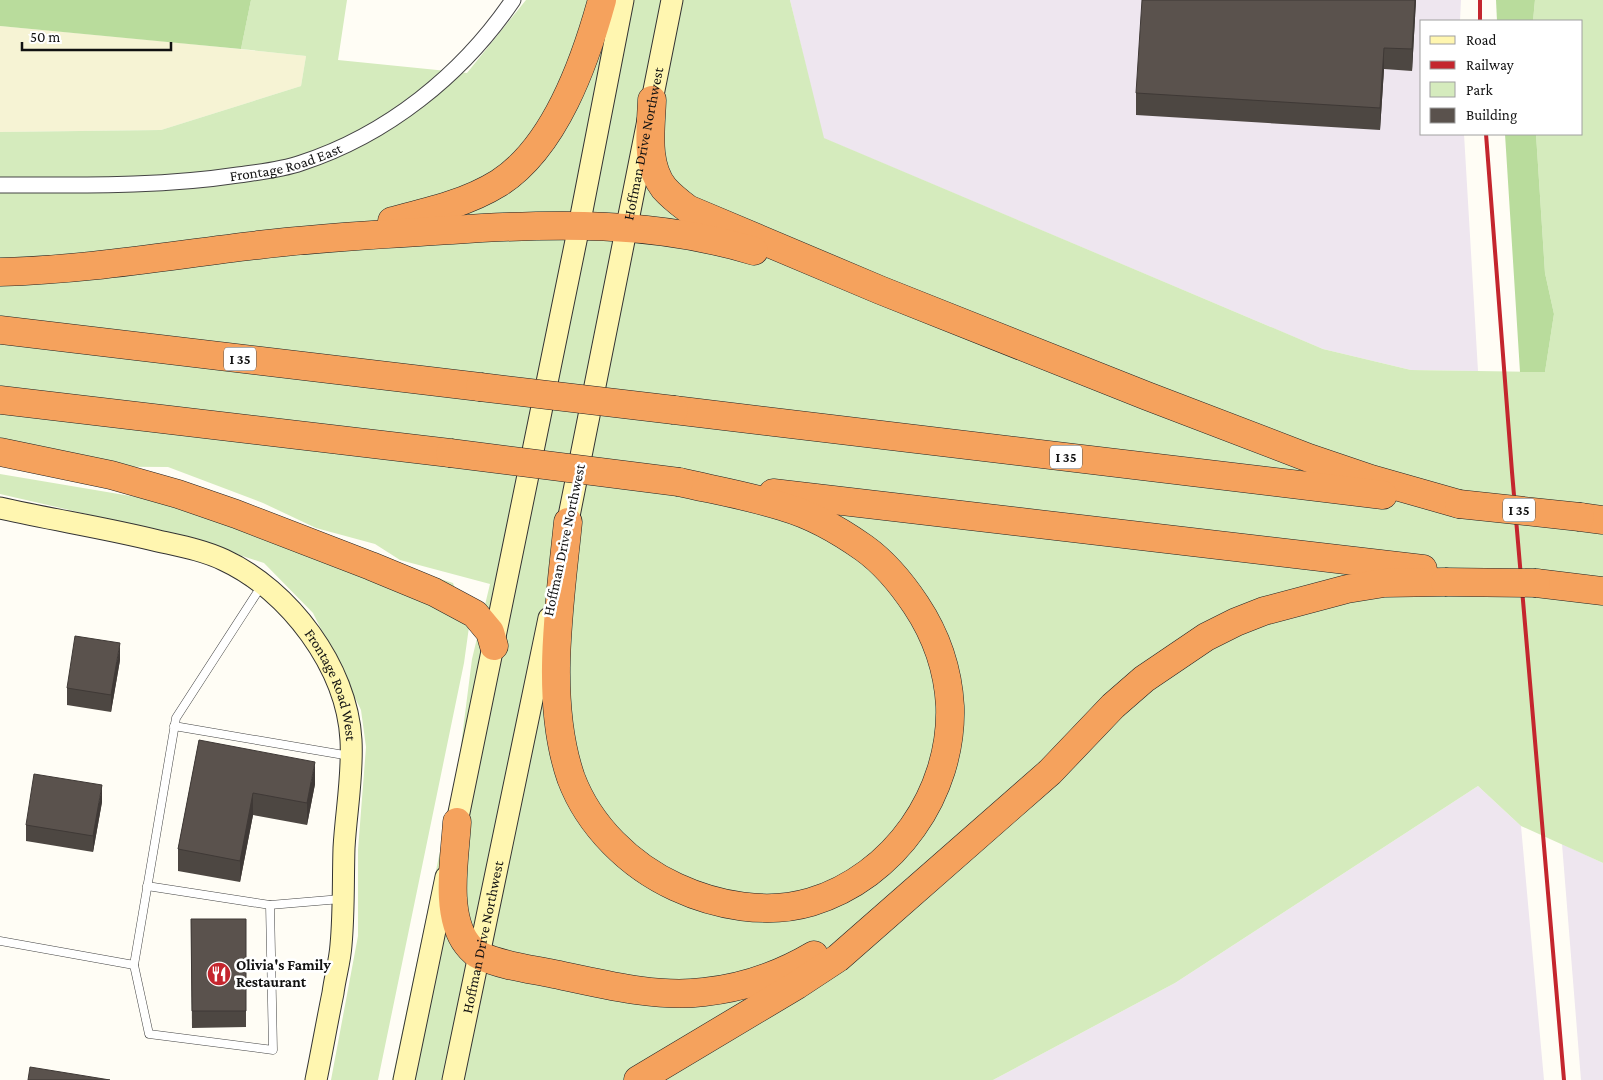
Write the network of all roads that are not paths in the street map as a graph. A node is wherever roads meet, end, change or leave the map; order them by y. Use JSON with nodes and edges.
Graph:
{"nodes":[{"id":1,"x":513,"y":0,"type":"edge"},
{"id":2,"x":602,"y":0,"type":"edge"},
{"id":3,"x":623,"y":0,"type":"edge"},
{"id":4,"x":672,"y":0,"type":"edge"},
{"id":5,"x":652,"y":100,"type":"junction"},
{"id":6,"x":0,"y":185,"type":"edge"},
{"id":7,"x":579,"y":226,"type":"junction"},
{"id":8,"x":628,"y":227,"type":"junction"},
{"id":9,"x":316,"y":238,"type":"junction"},
{"id":10,"x":0,"y":272,"type":"edge"},
{"id":11,"x":880,"y":290,"type":"junction"},
{"id":12,"x":0,"y":330,"type":"edge"},
{"id":13,"x":0,"y":400,"type":"edge"},
{"id":14,"x":0,"y":452,"type":"edge"},
{"id":15,"x":679,"y":482,"type":"junction"},
{"id":16,"x":1458,"y":504,"type":"junction"},
{"id":17,"x":0,"y":508,"type":"edge"},
{"id":18,"x":1592,"y":518,"type":"edge"},
{"id":19,"x":568,"y":522,"type":"junction"},
{"id":20,"x":1447,"y":577,"type":"junction"},
{"id":21,"x":262,"y":584,"type":"junction"},
{"id":22,"x":1603,"y":590,"type":"edge"},
{"id":23,"x":494,"y":646,"type":"junction"},
{"id":24,"x":174,"y":726,"type":"junction"},
{"id":25,"x":352,"y":757,"type":"junction"},
{"id":26,"x":457,"y":822,"type":"junction"},
{"id":27,"x":147,"y":886,"type":"junction"},
{"id":28,"x":913,"y":892,"type":"junction"},
{"id":29,"x":344,"y":898,"type":"junction"},
{"id":30,"x":270,"y":905,"type":"junction"},
{"id":31,"x":0,"y":942,"type":"edge"},
{"id":32,"x":478,"y":955,"type":"junction"},
{"id":33,"x":134,"y":965,"type":"junction"},
{"id":34,"x":316,"y":1080,"type":"edge"},
{"id":35,"x":404,"y":1080,"type":"edge"},
{"id":36,"x":453,"y":1080,"type":"edge"},
{"id":37,"x":638,"y":1080,"type":"edge"}],
"edges":[{"from":1,"to":6,"type":"street","name":"Frontage Road East"},
{"from":2,"to":9,"type":"highway"},
{"from":3,"to":7,"type":"main road"},
{"from":4,"to":5,"type":"main road","name":"Hoffman Drive Northwest"},
{"from":5,"to":8,"type":"main road","name":"Hoffman Drive Northwest"},
{"from":5,"to":11,"type":"highway"},
{"from":7,"to":8,"type":"highway"},
{"from":7,"to":9,"type":"highway"},
{"from":7,"to":23,"type":"main road"},
{"from":8,"to":11,"type":"highway"},
{"from":8,"to":19,"type":"main road","name":"Hoffman Drive Northwest"},
{"from":9,"to":10,"type":"highway"},
{"from":11,"to":16,"type":"highway"},
{"from":12,"to":16,"type":"highway","number":"I 35","bridge":true},
{"from":13,"to":15,"type":"highway","bridge":true},
{"from":14,"to":23,"type":"highway"},
{"from":15,"to":19,"type":"highway"},
{"from":15,"to":20,"type":"highway"},
{"from":16,"to":18,"type":"highway","number":"I 35","bridge":true},
{"from":17,"to":21,"type":"main road","name":"Frontage Road West"},
{"from":19,"to":32,"type":"main road","name":"Hoffman Drive Northwest"},
{"from":20,"to":22,"type":"highway","bridge":true},
{"from":20,"to":28,"type":"highway"},
{"from":21,"to":24,"type":"lane"},
{"from":21,"to":25,"type":"main road","name":"Frontage Road West"},
{"from":23,"to":26,"type":"main road"},
{"from":24,"to":25,"type":"lane"},
{"from":24,"to":27,"type":"lane"},
{"from":25,"to":29,"type":"main road","name":"Frontage Road West"},
{"from":26,"to":32,"type":"highway"},
{"from":26,"to":35,"type":"main road"},
{"from":27,"to":30,"type":"lane"},
{"from":27,"to":33,"type":"lane"},
{"from":28,"to":32,"type":"highway"},
{"from":28,"to":37,"type":"highway"},
{"from":29,"to":30,"type":"lane"},
{"from":29,"to":34,"type":"main road","name":"Frontage Road West"},
{"from":30,"to":33,"type":"lane"},
{"from":31,"to":33,"type":"lane"},
{"from":32,"to":36,"type":"main road","name":"Hoffman Drive Northwest"}]}
